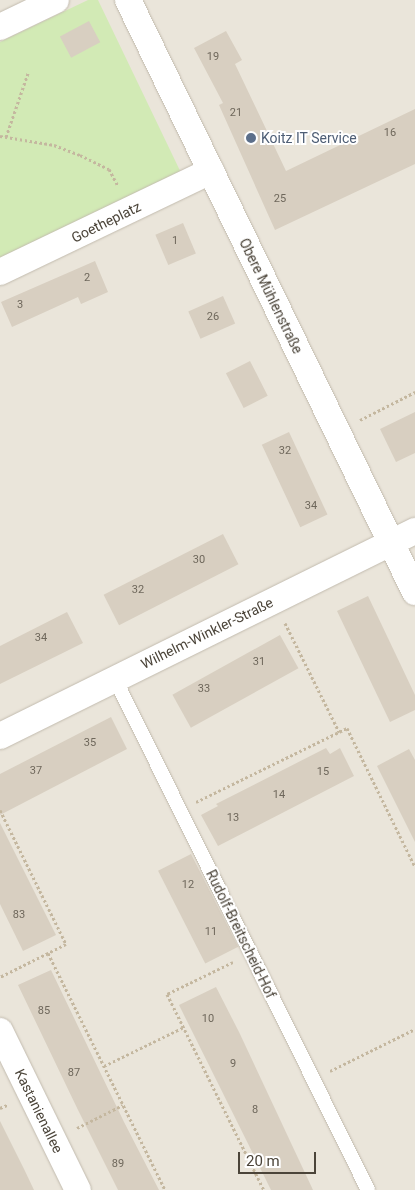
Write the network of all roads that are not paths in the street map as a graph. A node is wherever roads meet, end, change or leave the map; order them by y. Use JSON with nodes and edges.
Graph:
{"nodes":[{"id":1,"x":56,"y":0,"type":"edge"},
{"id":2,"x":128,"y":0,"type":"edge"},
{"id":3,"x":0,"y":27,"type":"edge"},
{"id":4,"x":211,"y":172,"type":"junction"},
{"id":5,"x":0,"y":272,"type":"edge"},
{"id":6,"x":415,"y":531,"type":"edge"},
{"id":7,"x":391,"y":542,"type":"junction"},
{"id":8,"x":415,"y":592,"type":"edge"},
{"id":9,"x":115,"y":679,"type":"junction"},
{"id":10,"x":0,"y":736,"type":"edge"},
{"id":11,"x":0,"y":1031,"type":"edge"},
{"id":12,"x":78,"y":1190,"type":"edge"},
{"id":13,"x":368,"y":1190,"type":"edge"}],
"edges":[{"from":1,"to":3,"type":"street"},
{"from":2,"to":4,"type":"street","name":"Obere Mühlenstraße"},
{"from":4,"to":5,"type":"street","name":"Goetheplatz"},
{"from":4,"to":7,"type":"street","name":"Obere Mühlenstraße"},
{"from":6,"to":7,"type":"street","name":"Wilhelm-Winkler-Straße"},
{"from":7,"to":8,"type":"street","name":"Obere Mühlenstraße"},
{"from":7,"to":9,"type":"street","name":"Wilhelm-Winkler-Straße"},
{"from":9,"to":10,"type":"street","name":"Wilhelm-Winkler-Straße"},
{"from":9,"to":13,"type":"lane","name":"Rudolf-Breitscheid-Hof"},
{"from":11,"to":12,"type":"street","name":"Kastanienallee"}]}
